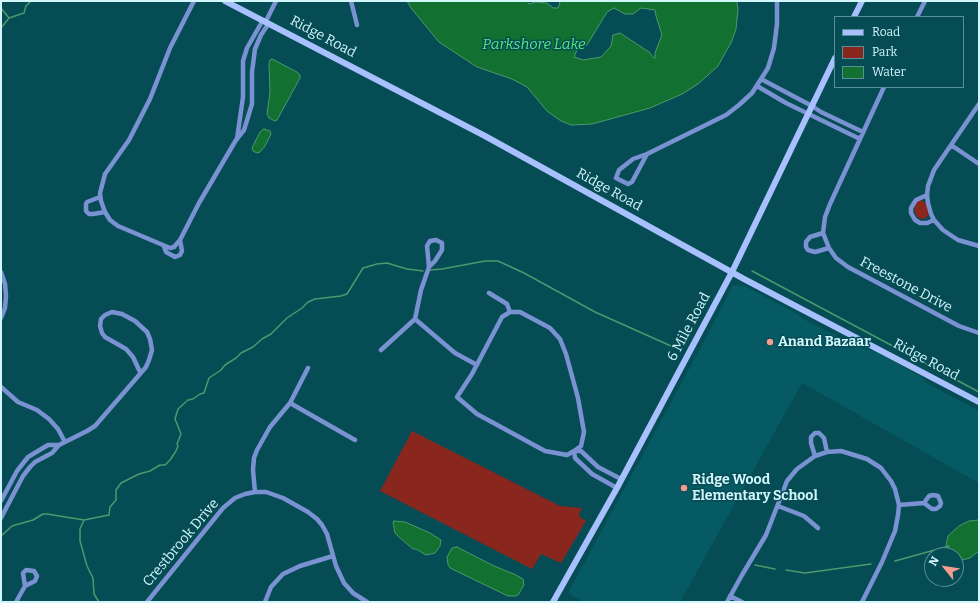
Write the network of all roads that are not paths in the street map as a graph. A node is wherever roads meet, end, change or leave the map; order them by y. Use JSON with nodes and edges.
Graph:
{"nodes":[{"id":1,"x":194,"y":1,"type":"edge"},
{"id":2,"x":225,"y":1,"type":"edge"},
{"id":3,"x":276,"y":1,"type":"edge"},
{"id":4,"x":351,"y":1,"type":"edge"},
{"id":5,"x":777,"y":1,"type":"edge"},
{"id":6,"x":862,"y":1,"type":"edge"},
{"id":7,"x":925,"y":1,"type":"edge"},
{"id":8,"x":854,"y":16,"type":"edge"},
{"id":9,"x":918,"y":16,"type":"edge"},
{"id":10,"x":266,"y":21,"type":"junction"},
{"id":11,"x":357,"y":25,"type":"dead end"},
{"id":12,"x":834,"y":60,"type":"edge"},
{"id":13,"x":762,"y":79,"type":"junction"},
{"id":14,"x":757,"y":86,"type":"junction"},
{"id":15,"x":244,"y":88,"type":"junction"},
{"id":16,"x":884,"y":88,"type":"edge"},
{"id":17,"x":253,"y":89,"type":"junction"},
{"id":18,"x":979,"y":104,"type":"edge"},
{"id":19,"x":812,"y":106,"type":"junction"},
{"id":20,"x":809,"y":113,"type":"junction"},
{"id":21,"x":863,"y":132,"type":"junction"},
{"id":22,"x":860,"y":139,"type":"junction"},
{"id":23,"x":236,"y":140,"type":"junction"},
{"id":24,"x":951,"y":145,"type":"junction"},
{"id":25,"x":648,"y":154,"type":"junction"},
{"id":26,"x":979,"y":164,"type":"edge"},
{"id":27,"x":927,"y":195,"type":"junction"},
{"id":28,"x":100,"y":197,"type":"junction"},
{"id":29,"x":105,"y":212,"type":"junction"},
{"id":30,"x":934,"y":220,"type":"junction"},
{"id":31,"x":823,"y":233,"type":"junction"},
{"id":32,"x":180,"y":240,"type":"junction"},
{"id":33,"x":164,"y":246,"type":"junction"},
{"id":34,"x":979,"y":246,"type":"edge"},
{"id":35,"x":829,"y":248,"type":"junction"},
{"id":36,"x":429,"y":267,"type":"junction"},
{"id":37,"x":1,"y":272,"type":"edge"},
{"id":38,"x":732,"y":272,"type":"junction"},
{"id":39,"x":489,"y":293,"type":"dead end"},
{"id":40,"x":510,"y":312,"type":"junction"},
{"id":41,"x":1,"y":318,"type":"edge"},
{"id":42,"x":415,"y":319,"type":"junction"},
{"id":43,"x":979,"y":333,"type":"edge"},
{"id":44,"x":381,"y":350,"type":"dead end"},
{"id":45,"x":477,"y":365,"type":"junction"},
{"id":46,"x":308,"y":368,"type":"dead end"},
{"id":47,"x":140,"y":372,"type":"junction"},
{"id":48,"x":1,"y":387,"type":"edge"},
{"id":49,"x":979,"y":402,"type":"edge"},
{"id":50,"x":290,"y":403,"type":"junction"},
{"id":51,"x":355,"y":440,"type":"dead end"},
{"id":52,"x":65,"y":442,"type":"junction"},
{"id":53,"x":59,"y":445,"type":"junction"},
{"id":54,"x":574,"y":451,"type":"junction"},
{"id":55,"x":827,"y":452,"type":"junction"},
{"id":56,"x":815,"y":456,"type":"junction"},
{"id":57,"x":17,"y":472,"type":"junction"},
{"id":58,"x":24,"y":476,"type":"junction"},
{"id":59,"x":621,"y":479,"type":"junction"},
{"id":60,"x":617,"y":488,"type":"junction"},
{"id":61,"x":255,"y":492,"type":"junction"},
{"id":62,"x":1,"y":501,"type":"edge"},
{"id":63,"x":924,"y":503,"type":"dead end"},
{"id":64,"x":899,"y":505,"type":"junction"},
{"id":65,"x":778,"y":506,"type":"junction"},
{"id":66,"x":1,"y":518,"type":"edge"},
{"id":67,"x":818,"y":528,"type":"dead end"},
{"id":68,"x":333,"y":556,"type":"junction"},
{"id":69,"x":24,"y":586,"type":"dead end"},
{"id":70,"x":730,"y":596,"type":"junction"},
{"id":71,"x":16,"y":602,"type":"edge"},
{"id":72,"x":147,"y":602,"type":"edge"},
{"id":73,"x":265,"y":602,"type":"edge"},
{"id":74,"x":367,"y":602,"type":"edge"},
{"id":75,"x":554,"y":602,"type":"edge"},
{"id":76,"x":728,"y":602,"type":"edge"},
{"id":77,"x":742,"y":602,"type":"edge"},
{"id":78,"x":862,"y":602,"type":"edge"}],
"edges":[{"from":1,"to":28,"type":"street"},
{"from":2,"to":10,"type":"street","name":"Ridge Road"},
{"from":3,"to":10,"type":"street"},
{"from":4,"to":11,"type":"street"},
{"from":5,"to":13,"type":"street"},
{"from":6,"to":8,"type":"street"},
{"from":7,"to":9,"type":"street"},
{"from":10,"to":15,"type":"street"},
{"from":10,"to":17,"type":"street"},
{"from":10,"to":38,"type":"street","name":"Ridge Road"},
{"from":12,"to":19,"type":"street","name":"6 Mile Road"},
{"from":13,"to":14,"type":"street"},
{"from":13,"to":19,"type":"street"},
{"from":14,"to":20,"type":"street"},
{"from":14,"to":25,"type":"street"},
{"from":15,"to":17,"type":"street"},
{"from":15,"to":23,"type":"street"},
{"from":16,"to":21,"type":"street"},
{"from":17,"to":23,"type":"street"},
{"from":18,"to":24,"type":"street"},
{"from":19,"to":20,"type":"street","name":"6 Mile Road"},
{"from":19,"to":21,"type":"street"},
{"from":20,"to":22,"type":"street"},
{"from":20,"to":38,"type":"street","name":"6 Mile Road"},
{"from":21,"to":22,"type":"street"},
{"from":22,"to":31,"type":"street"},
{"from":23,"to":32,"type":"street"},
{"from":24,"to":26,"type":"street"},
{"from":24,"to":27,"type":"street"},
{"from":25,"to":25,"type":"street"},
{"from":27,"to":30,"type":"street"},
{"from":27,"to":30,"type":"street"},
{"from":28,"to":29,"type":"street"},
{"from":28,"to":29,"type":"street"},
{"from":29,"to":33,"type":"street"},
{"from":30,"to":34,"type":"street"},
{"from":31,"to":35,"type":"street","name":"Freestone Drive"},
{"from":31,"to":35,"type":"street"},
{"from":32,"to":33,"type":"street"},
{"from":32,"to":33,"type":"street"},
{"from":35,"to":43,"type":"street","name":"Freestone Drive"},
{"from":36,"to":36,"type":"street"},
{"from":36,"to":42,"type":"street"},
{"from":37,"to":41,"type":"street"},
{"from":38,"to":49,"type":"street","name":"Ridge Road"},
{"from":38,"to":59,"type":"street","name":"6 Mile Road"},
{"from":39,"to":40,"type":"street"},
{"from":40,"to":45,"type":"street"},
{"from":40,"to":54,"type":"street"},
{"from":42,"to":44,"type":"street"},
{"from":42,"to":45,"type":"street"},
{"from":45,"to":54,"type":"street"},
{"from":46,"to":50,"type":"street"},
{"from":47,"to":47,"type":"street"},
{"from":47,"to":52,"type":"street"},
{"from":48,"to":52,"type":"street"},
{"from":50,"to":51,"type":"street"},
{"from":50,"to":61,"type":"street"},
{"from":52,"to":53,"type":"street"},
{"from":53,"to":57,"type":"street"},
{"from":53,"to":58,"type":"street"},
{"from":54,"to":59,"type":"street"},
{"from":54,"to":60,"type":"street"},
{"from":55,"to":56,"type":"street"},
{"from":55,"to":56,"type":"street"},
{"from":55,"to":64,"type":"street"},
{"from":56,"to":65,"type":"street"},
{"from":57,"to":58,"type":"street"},
{"from":57,"to":62,"type":"street"},
{"from":58,"to":66,"type":"street"},
{"from":59,"to":60,"type":"street","name":"6 Mile Road"},
{"from":60,"to":75,"type":"street","name":"6 Mile Road"},
{"from":61,"to":68,"type":"street","name":"Crestbrook Drive"},
{"from":61,"to":72,"type":"street","name":"Crestbrook Drive"},
{"from":63,"to":64,"type":"street"},
{"from":64,"to":78,"type":"street"},
{"from":65,"to":67,"type":"street"},
{"from":65,"to":70,"type":"street"},
{"from":68,"to":73,"type":"street"},
{"from":68,"to":74,"type":"street","name":"Crestbrook Drive"},
{"from":69,"to":71,"type":"street"},
{"from":70,"to":76,"type":"street"},
{"from":70,"to":77,"type":"street"}]}
